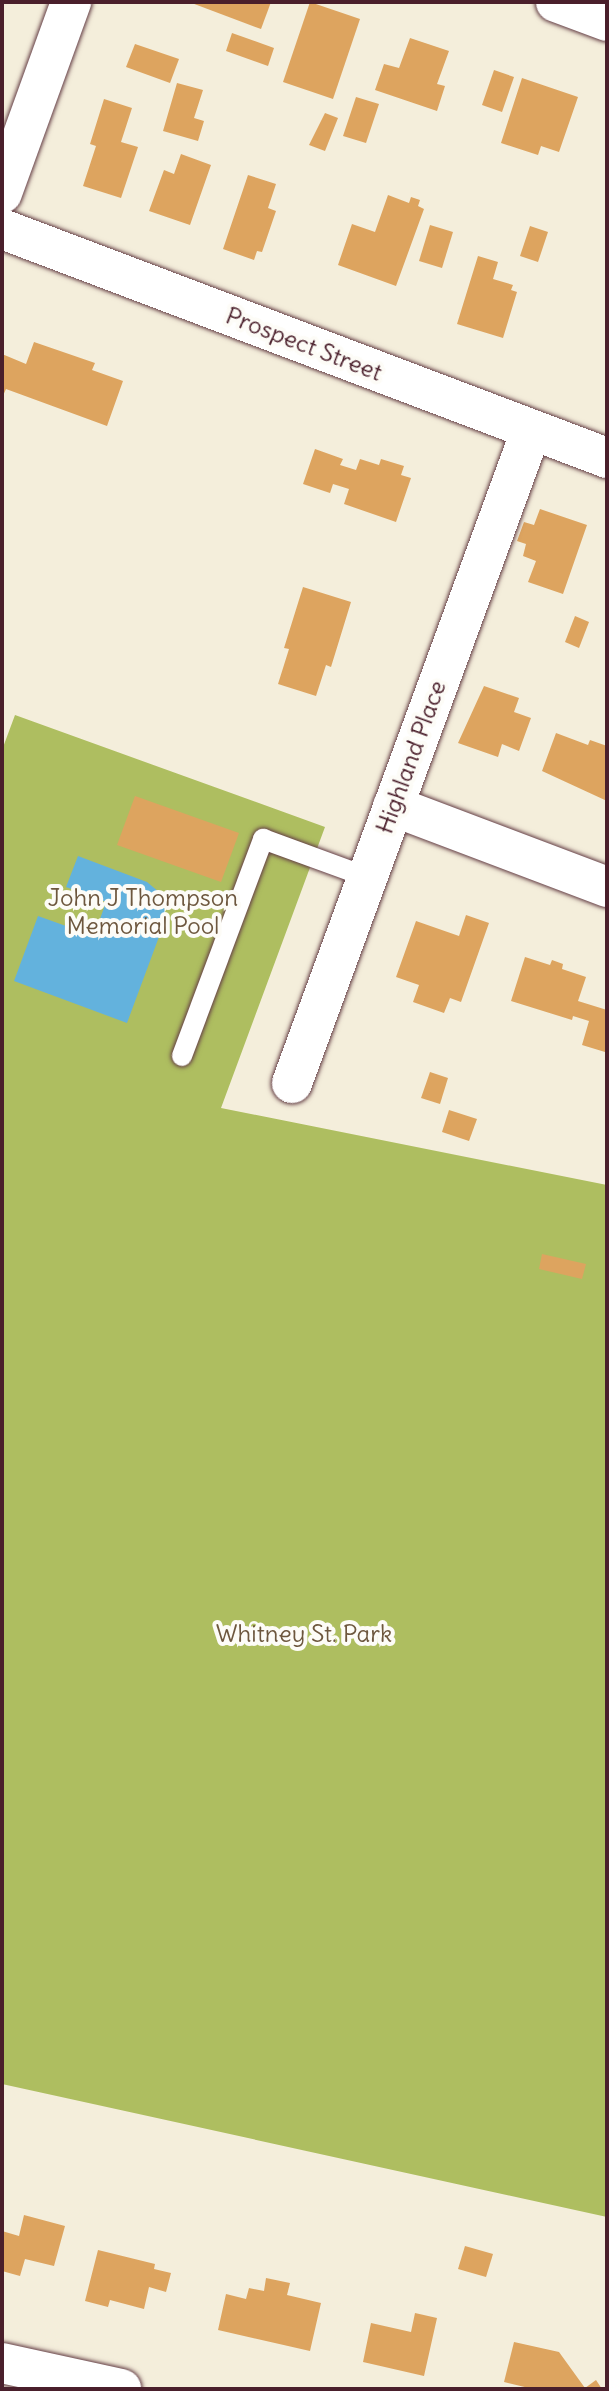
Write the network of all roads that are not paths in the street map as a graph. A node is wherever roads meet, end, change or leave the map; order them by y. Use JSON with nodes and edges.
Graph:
{"nodes":[{"id":1,"x":71,"y":2,"type":"edge"},
{"id":2,"x":556,"y":2,"type":"edge"},
{"id":3,"x":607,"y":21,"type":"edge"},
{"id":4,"x":2,"y":193,"type":"edge"},
{"id":5,"x":2,"y":229,"type":"edge"},
{"id":6,"x":531,"y":431,"type":"junction"},
{"id":7,"x":607,"y":458,"type":"edge"},
{"id":8,"x":393,"y":806,"type":"junction"},
{"id":9,"x":367,"y":877,"type":"junction"},
{"id":10,"x":607,"y":887,"type":"edge"},
{"id":11,"x":182,"y":1056,"type":"dead end"},
{"id":12,"x":292,"y":1083,"type":"dead end"},
{"id":13,"x":2,"y":2363,"type":"edge"},
{"id":14,"x":121,"y":2389,"type":"edge"}],
"edges":[{"from":1,"to":4,"type":"street"},
{"from":2,"to":3,"type":"street"},
{"from":5,"to":6,"type":"street","name":"Prospect Street"},
{"from":6,"to":7,"type":"street","name":"Prospect Street"},
{"from":6,"to":8,"type":"street","name":"Highland Place"},
{"from":8,"to":9,"type":"street","name":"Highland Place"},
{"from":8,"to":10,"type":"street"},
{"from":9,"to":11,"type":"lane"},
{"from":9,"to":12,"type":"street","name":"Highland Place"},
{"from":13,"to":14,"type":"street"}]}
